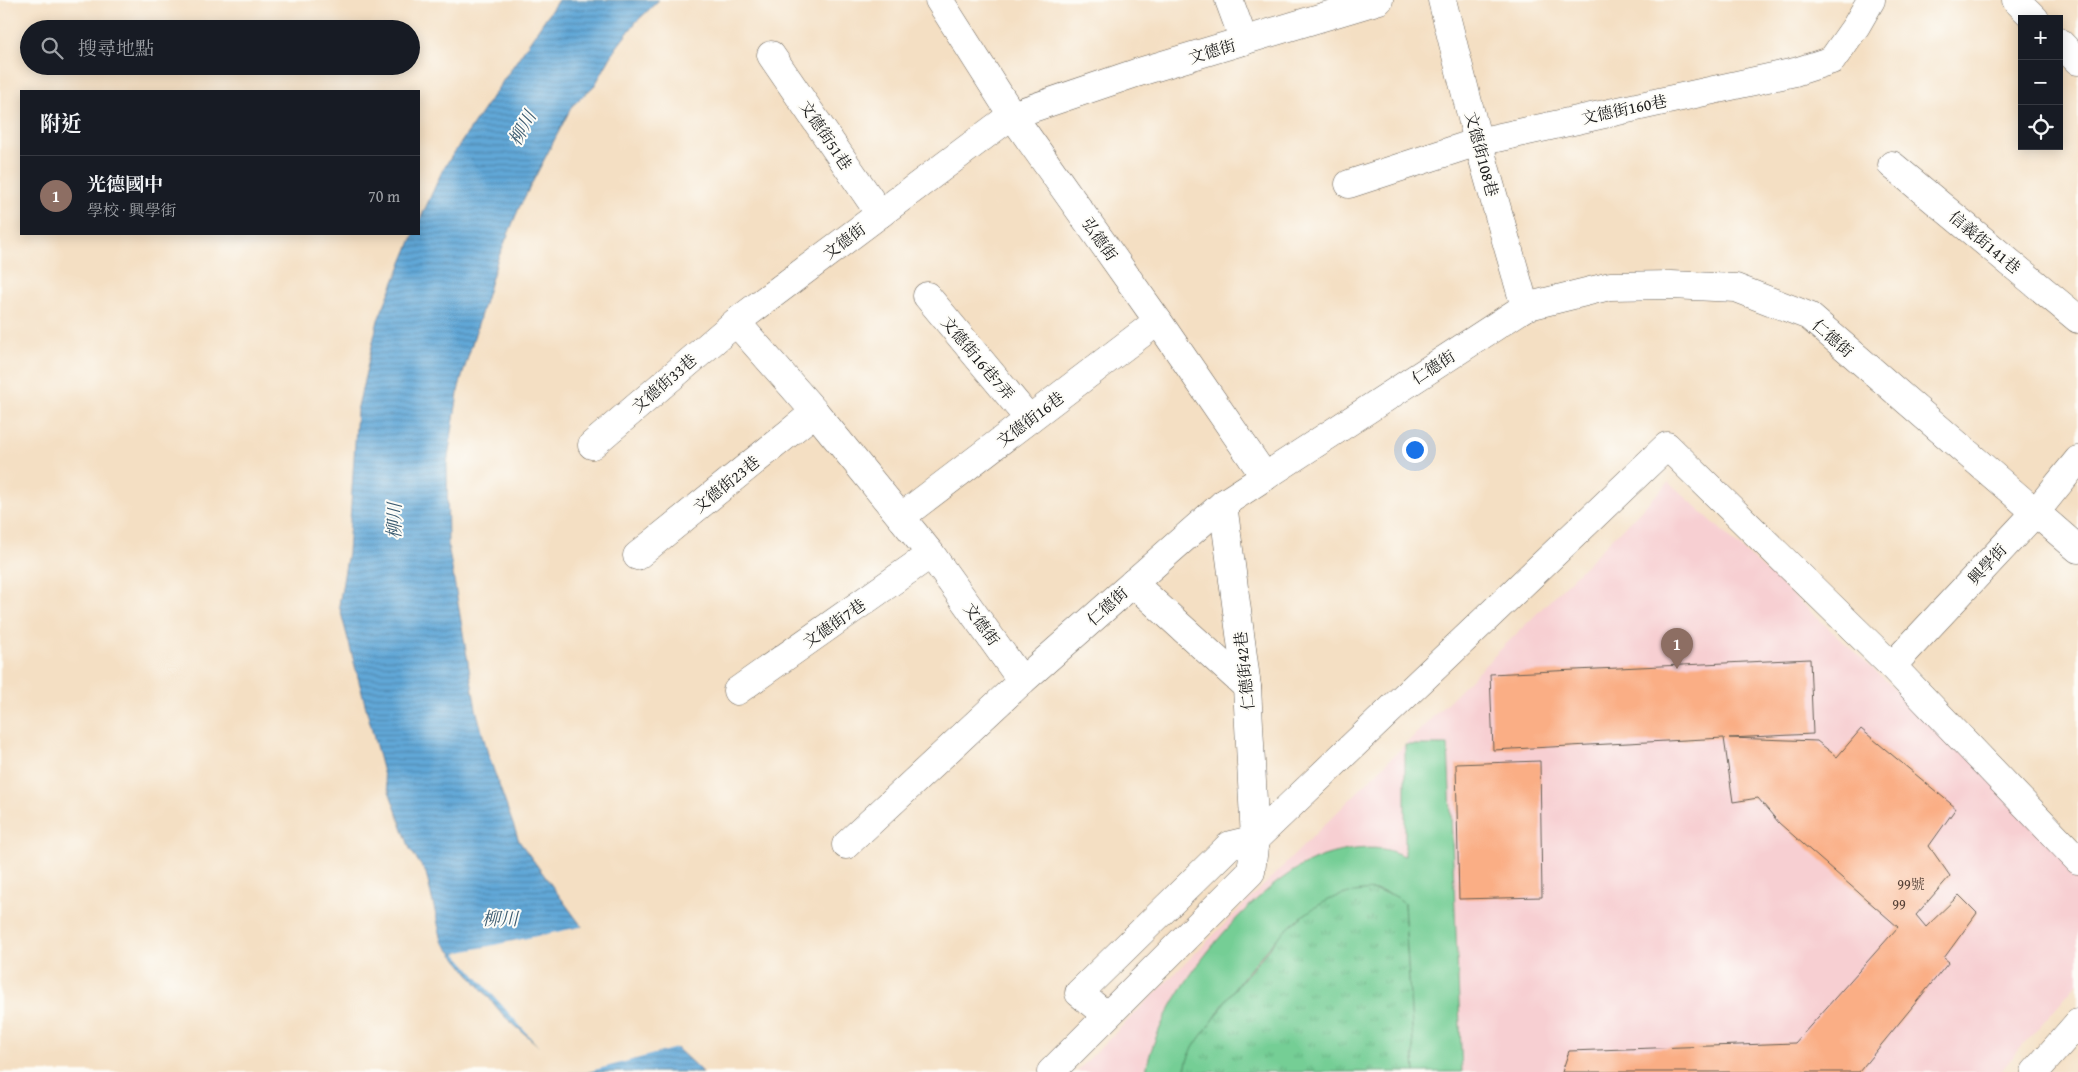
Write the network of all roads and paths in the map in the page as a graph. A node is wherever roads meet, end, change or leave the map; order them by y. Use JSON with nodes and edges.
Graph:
{"nodes":[{"id":1,"x":939,"y":0,"type":"edge"},
{"id":2,"x":1229,"y":0,"type":"edge"},
{"id":3,"x":1379,"y":0,"type":"edge"},
{"id":4,"x":1442,"y":0,"type":"edge"},
{"id":5,"x":1871,"y":0,"type":"edge"},
{"id":6,"x":2016,"y":0,"type":"edge"},
{"id":7,"x":2031,"y":15,"type":"edge"},
{"id":8,"x":1244,"y":41,"type":"junction"},
{"id":9,"x":2063,"y":46,"type":"edge"},
{"id":10,"x":771,"y":55,"type":"dead end"},
{"id":11,"x":2078,"y":60,"type":"edge"},
{"id":12,"x":1012,"y":115,"type":"junction"},
{"id":13,"x":1478,"y":142,"type":"junction"},
{"id":14,"x":1892,"y":165,"type":"dead end"},
{"id":15,"x":1350,"y":184,"type":"dead end"},
{"id":16,"x":880,"y":214,"type":"junction"},
{"id":17,"x":927,"y":296,"type":"dead end"},
{"id":18,"x":1525,"y":307,"type":"junction"},
{"id":19,"x":2078,"y":319,"type":"edge"},
{"id":20,"x":1158,"y":321,"type":"junction"},
{"id":21,"x":736,"y":322,"type":"junction"},
{"id":22,"x":815,"y":412,"type":"junction"},
{"id":23,"x":1029,"y":419,"type":"junction"},
{"id":24,"x":592,"y":445,"type":"dead end"},
{"id":25,"x":2078,"y":460,"type":"edge"},
{"id":26,"x":1265,"y":477,"type":"junction"},
{"id":27,"x":1223,"y":504,"type":"junction"},
{"id":28,"x":2035,"y":513,"type":"junction"},
{"id":29,"x":901,"y":517,"type":"junction"},
{"id":30,"x":2078,"y":549,"type":"edge"},
{"id":31,"x":931,"y":554,"type":"junction"},
{"id":32,"x":637,"y":556,"type":"dead end"},
{"id":33,"x":1133,"y":583,"type":"junction"},
{"id":34,"x":1892,"y":666,"type":"junction"},
{"id":35,"x":1022,"y":681,"type":"junction"},
{"id":36,"x":1247,"y":687,"type":"junction"},
{"id":37,"x":737,"y":691,"type":"dead end"},
{"id":38,"x":1255,"y":839,"type":"junction"},
{"id":39,"x":846,"y":845,"type":"dead end"},
{"id":40,"x":2078,"y":860,"type":"edge"},
{"id":41,"x":2078,"y":1023,"type":"edge"},
{"id":42,"x":1051,"y":1072,"type":"edge"},
{"id":43,"x":2035,"y":1072,"type":"edge"}],
"edges":[{"from":1,"to":12,"type":"street","name":"弘德街"},
{"from":2,"to":8,"type":"street"},
{"from":3,"to":8,"type":"street","name":"文德街"},
{"from":4,"to":13,"type":"street","name":"文德街108巷"},
{"from":5,"to":13,"type":"street","name":"文德街160巷"},
{"from":6,"to":7,"type":"street"},
{"from":8,"to":12,"type":"street","name":"文德街"},
{"from":9,"to":11,"type":"street"},
{"from":10,"to":16,"type":"street","name":"文德街51巷"},
{"from":12,"to":16,"type":"street","name":"文德街"},
{"from":12,"to":20,"type":"street","name":"弘德街"},
{"from":13,"to":15,"type":"street","name":"文德街160巷"},
{"from":13,"to":18,"type":"street","name":"文德街108巷"},
{"from":14,"to":19,"type":"street","name":"信義街141巷"},
{"from":16,"to":21,"type":"street","name":"文德街"},
{"from":17,"to":23,"type":"street","name":"文德街16巷7弄"},
{"from":18,"to":26,"type":"street","name":"仁德街"},
{"from":18,"to":28,"type":"street","name":"仁德街"},
{"from":20,"to":23,"type":"street","name":"文德街16巷"},
{"from":20,"to":26,"type":"street","name":"弘德街"},
{"from":21,"to":22,"type":"street","name":"文德街"},
{"from":21,"to":24,"type":"street","name":"文德街33巷"},
{"from":22,"to":29,"type":"street","name":"文德街"},
{"from":22,"to":32,"type":"street","name":"文德街23巷"},
{"from":23,"to":29,"type":"street","name":"文德街16巷"},
{"from":25,"to":28,"type":"street","name":"興學街"},
{"from":26,"to":27,"type":"street","name":"仁德街"},
{"from":27,"to":33,"type":"street","name":"仁德街"},
{"from":27,"to":36,"type":"street","name":"仁德街42巷"},
{"from":28,"to":30,"type":"street","name":"仁德街"},
{"from":28,"to":34,"type":"street","name":"興學街"},
{"from":29,"to":31,"type":"street","name":"文德街"},
{"from":31,"to":35,"type":"street","name":"文德街"},
{"from":31,"to":37,"type":"street","name":"文德街7巷"},
{"from":33,"to":35,"type":"street","name":"仁德街"},
{"from":33,"to":36,"type":"street"},
{"from":34,"to":38,"type":"street"},
{"from":34,"to":40,"type":"street"},
{"from":35,"to":39,"type":"street","name":"仁德街"},
{"from":36,"to":38,"type":"street","name":"仁德街42巷"},
{"from":38,"to":42,"type":"street","name":"仁德街42巷"},
{"from":41,"to":43,"type":"street"}]}
